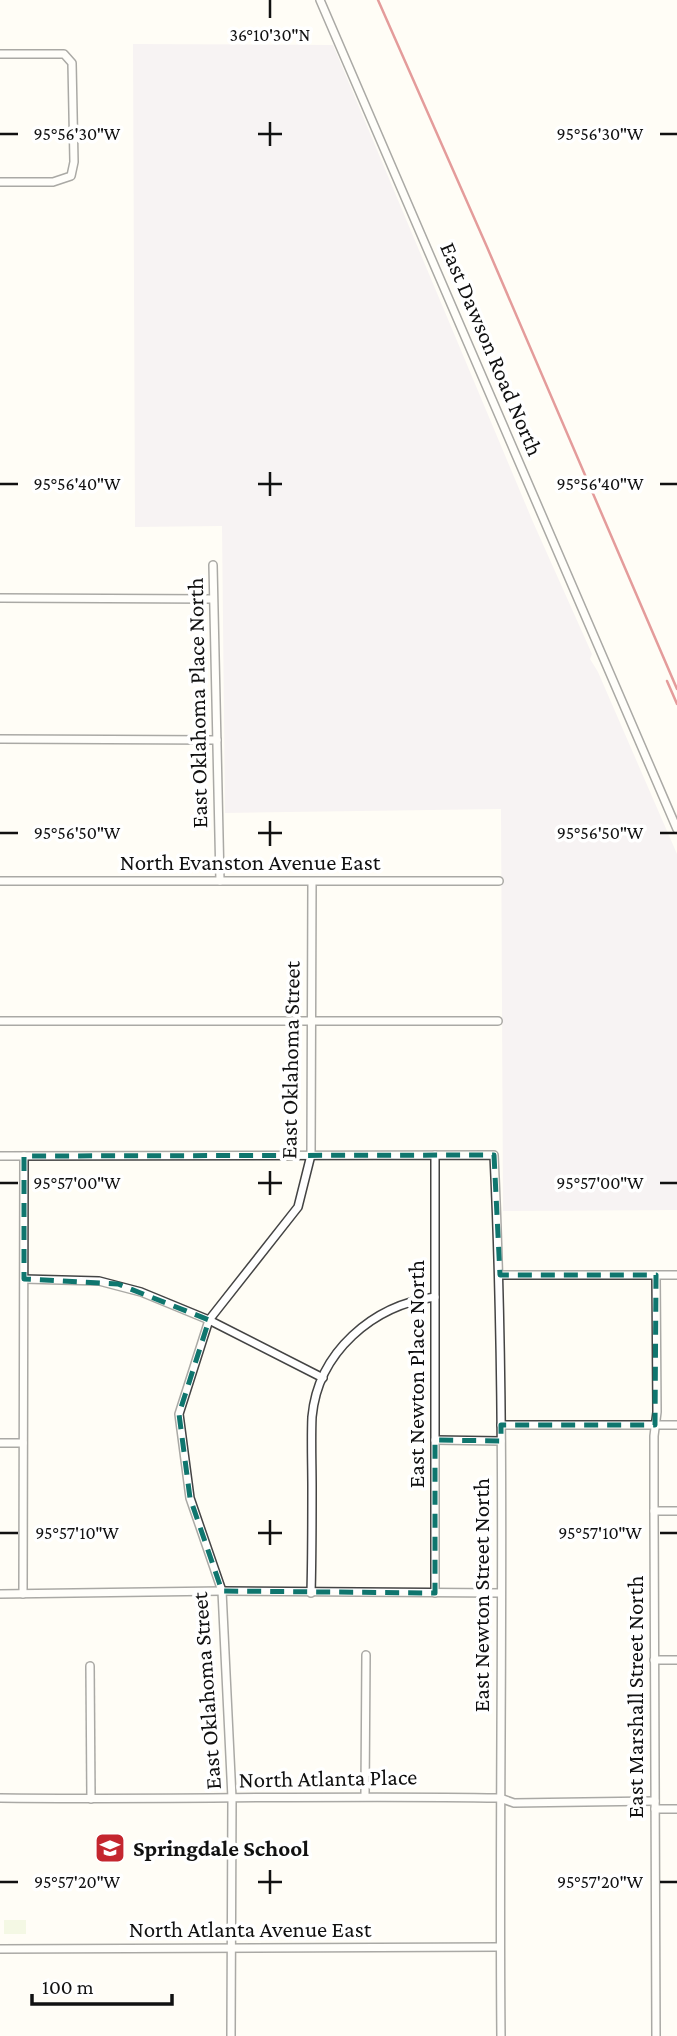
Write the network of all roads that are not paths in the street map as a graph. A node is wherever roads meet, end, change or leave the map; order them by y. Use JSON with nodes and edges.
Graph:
{"nodes":[{"id":1,"x":320,"y":0,"type":"edge"},
{"id":2,"x":0,"y":54,"type":"edge"},
{"id":3,"x":0,"y":182,"type":"edge"},
{"id":4,"x":213,"y":565,"type":"dead end"},
{"id":5,"x":0,"y":598,"type":"edge"},
{"id":6,"x":214,"y":599,"type":"junction"},
{"id":7,"x":0,"y":740,"type":"edge"},
{"id":8,"x":217,"y":740,"type":"junction"},
{"id":9,"x":677,"y":829,"type":"edge"},
{"id":10,"x":0,"y":881,"type":"edge"},
{"id":11,"x":220,"y":881,"type":"junction"},
{"id":12,"x":312,"y":881,"type":"junction"},
{"id":13,"x":499,"y":881,"type":"dead end"},
{"id":14,"x":0,"y":1021,"type":"edge"},
{"id":15,"x":498,"y":1021,"type":"dead end"},
{"id":16,"x":310,"y":1022,"type":"junction"},
{"id":17,"x":311,"y":1155,"type":"junction"},
{"id":18,"x":435,"y":1155,"type":"junction"},
{"id":19,"x":0,"y":1156,"type":"edge"},
{"id":20,"x":24,"y":1156,"type":"junction"},
{"id":21,"x":500,"y":1275,"type":"junction"},
{"id":22,"x":656,"y":1275,"type":"junction"},
{"id":23,"x":677,"y":1275,"type":"edge"},
{"id":24,"x":24,"y":1279,"type":"junction"},
{"id":25,"x":435,"y":1297,"type":"junction"},
{"id":26,"x":209,"y":1320,"type":"junction"},
{"id":27,"x":323,"y":1378,"type":"junction"},
{"id":28,"x":501,"y":1425,"type":"junction"},
{"id":29,"x":655,"y":1425,"type":"junction"},
{"id":30,"x":677,"y":1425,"type":"edge"},
{"id":31,"x":435,"y":1440,"type":"junction"},
{"id":32,"x":501,"y":1441,"type":"junction"},
{"id":33,"x":0,"y":1443,"type":"edge"},
{"id":34,"x":23,"y":1443,"type":"junction"},
{"id":35,"x":654,"y":1511,"type":"junction"},
{"id":36,"x":677,"y":1511,"type":"edge"},
{"id":37,"x":222,"y":1591,"type":"junction"},
{"id":38,"x":311,"y":1593,"type":"junction"},
{"id":39,"x":435,"y":1593,"type":"junction"},
{"id":40,"x":501,"y":1593,"type":"junction"},
{"id":41,"x":0,"y":1594,"type":"edge"},
{"id":42,"x":23,"y":1594,"type":"junction"},
{"id":43,"x":366,"y":1656,"type":"dead end"},
{"id":44,"x":654,"y":1660,"type":"junction"},
{"id":45,"x":677,"y":1660,"type":"edge"},
{"id":46,"x":90,"y":1666,"type":"dead end"},
{"id":47,"x":365,"y":1795,"type":"junction"},
{"id":48,"x":0,"y":1798,"type":"edge"},
{"id":49,"x":232,"y":1798,"type":"junction"},
{"id":50,"x":500,"y":1798,"type":"junction"},
{"id":51,"x":91,"y":1799,"type":"junction"},
{"id":52,"x":655,"y":1805,"type":"junction"},
{"id":53,"x":677,"y":1809,"type":"edge"},
{"id":54,"x":500,"y":1947,"type":"junction"},
{"id":55,"x":232,"y":1948,"type":"junction"},
{"id":56,"x":0,"y":1949,"type":"edge"},
{"id":57,"x":231,"y":2036,"type":"edge"},
{"id":58,"x":501,"y":2036,"type":"edge"},
{"id":59,"x":656,"y":2036,"type":"edge"}],
"edges":[{"from":1,"to":9,"type":"street","name":"East Dawson Road North"},
{"from":2,"to":3,"type":"street"},
{"from":4,"to":6,"type":"street","name":"East Oklahoma Place North"},
{"from":5,"to":6,"type":"street"},
{"from":6,"to":8,"type":"street","name":"East Oklahoma Place North"},
{"from":7,"to":8,"type":"street"},
{"from":8,"to":11,"type":"street","name":"East Oklahoma Place North"},
{"from":10,"to":11,"type":"street","name":"North Evanston Avenue East"},
{"from":11,"to":12,"type":"street","name":"North Evanston Avenue East"},
{"from":12,"to":13,"type":"street","name":"North Evanston Avenue East"},
{"from":12,"to":16,"type":"street","name":"East Oklahoma Street"},
{"from":14,"to":16,"type":"street"},
{"from":15,"to":16,"type":"street"},
{"from":16,"to":17,"type":"street","name":"East Oklahoma Street"},
{"from":17,"to":18,"type":"street"},
{"from":17,"to":20,"type":"street"},
{"from":17,"to":26,"type":"street","name":"East Oklahoma Street"},
{"from":18,"to":21,"type":"street","name":"East Newton Street North"},
{"from":18,"to":25,"type":"street","name":"East Newton Place North"},
{"from":19,"to":20,"type":"street"},
{"from":20,"to":24,"type":"street"},
{"from":21,"to":22,"type":"street"},
{"from":21,"to":28,"type":"street","name":"East Newton Street North"},
{"from":22,"to":23,"type":"street"},
{"from":22,"to":29,"type":"street","name":"East Marshall Street North"},
{"from":24,"to":26,"type":"street"},
{"from":24,"to":34,"type":"street"},
{"from":25,"to":27,"type":"street"},
{"from":25,"to":31,"type":"street","name":"East Newton Place North"},
{"from":26,"to":27,"type":"street"},
{"from":26,"to":37,"type":"street","name":"East Oklahoma Street"},
{"from":27,"to":38,"type":"street"},
{"from":28,"to":29,"type":"street"},
{"from":28,"to":32,"type":"street","name":"East Newton Street North"},
{"from":29,"to":30,"type":"street"},
{"from":29,"to":35,"type":"street","name":"East Marshall Street North"},
{"from":31,"to":32,"type":"street"},
{"from":31,"to":39,"type":"street","name":"East Newton Place North"},
{"from":32,"to":40,"type":"street","name":"East Newton Street North"},
{"from":33,"to":34,"type":"street"},
{"from":34,"to":42,"type":"street"},
{"from":35,"to":36,"type":"street"},
{"from":35,"to":44,"type":"street","name":"East Marshall Street North"},
{"from":37,"to":38,"type":"street"},
{"from":37,"to":42,"type":"street"},
{"from":37,"to":49,"type":"street","name":"East Oklahoma Street"},
{"from":38,"to":39,"type":"street"},
{"from":39,"to":40,"type":"street"},
{"from":40,"to":50,"type":"street","name":"East Newton Street North"},
{"from":41,"to":42,"type":"street"},
{"from":43,"to":47,"type":"street"},
{"from":44,"to":45,"type":"street"},
{"from":44,"to":52,"type":"street","name":"East Marshall Street North"},
{"from":46,"to":51,"type":"street"},
{"from":47,"to":49,"type":"street","name":"North Atlanta Place"},
{"from":47,"to":50,"type":"street","name":"North Atlanta Place"},
{"from":48,"to":51,"type":"street","name":"North Atlanta Place"},
{"from":49,"to":51,"type":"street","name":"North Atlanta Place"},
{"from":49,"to":55,"type":"street","name":"East Oklahoma Street"},
{"from":50,"to":52,"type":"street","name":"North Atlanta Place"},
{"from":50,"to":54,"type":"street","name":"East Newton Street North"},
{"from":52,"to":53,"type":"street","name":"North Atlanta Place"},
{"from":52,"to":59,"type":"street","name":"East Marshall Street North"},
{"from":54,"to":55,"type":"street","name":"North Atlanta Avenue East"},
{"from":54,"to":58,"type":"street","name":"East Newton Street North"},
{"from":55,"to":56,"type":"street","name":"North Atlanta Avenue East"},
{"from":55,"to":57,"type":"street","name":"East Oklahoma Street"}]}
